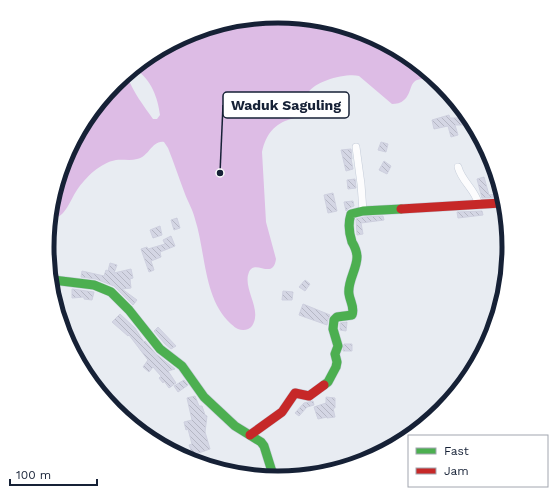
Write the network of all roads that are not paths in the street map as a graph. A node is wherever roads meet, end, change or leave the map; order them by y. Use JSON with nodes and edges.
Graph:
{"nodes":[{"id":1,"x":356,"y":147,"type":"dead end"},
{"id":2,"x":458,"y":167,"type":"dead end"},
{"id":3,"x":498,"y":203,"type":"edge"},
{"id":4,"x":479,"y":205,"type":"junction"},
{"id":5,"x":362,"y":211,"type":"junction"},
{"id":6,"x":56,"y":280,"type":"edge"},
{"id":7,"x":250,"y":436,"type":"junction"},
{"id":8,"x":272,"y":472,"type":"edge"}],
"edges":[{"from":1,"to":5,"type":"street"},
{"from":2,"to":4,"type":"street"},
{"from":3,"to":4,"type":"street"},
{"from":4,"to":5,"type":"street"},
{"from":5,"to":7,"type":"street"},
{"from":6,"to":7,"type":"street"},
{"from":7,"to":8,"type":"street"}]}
